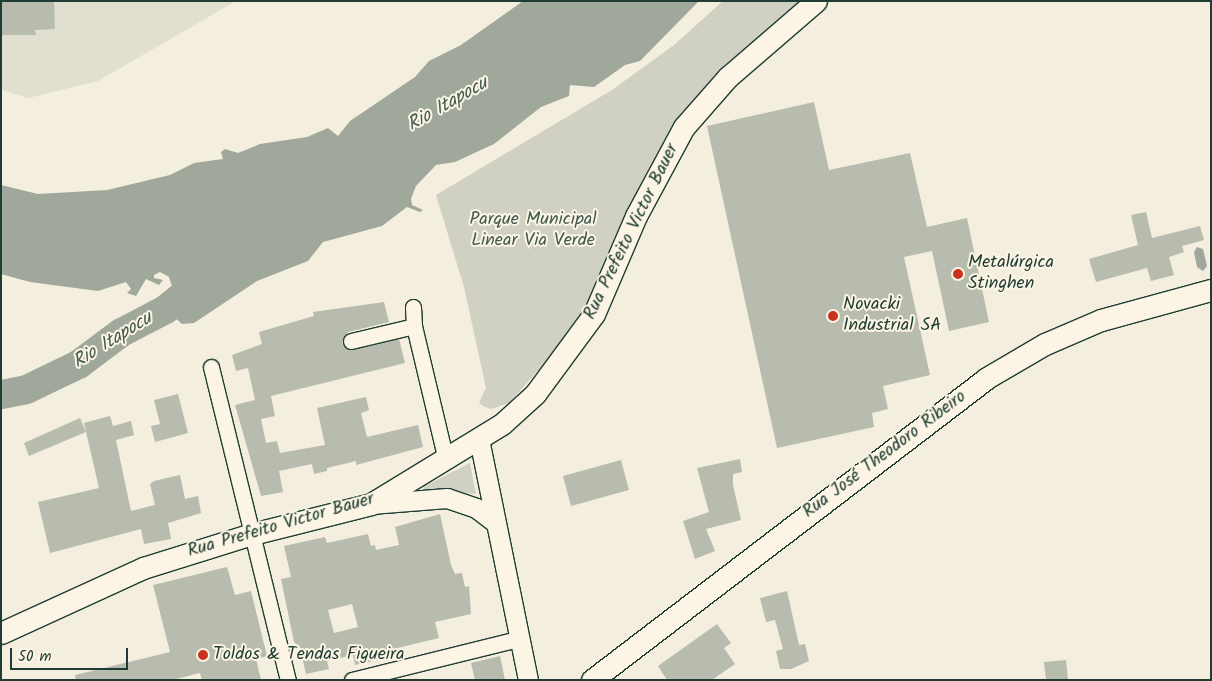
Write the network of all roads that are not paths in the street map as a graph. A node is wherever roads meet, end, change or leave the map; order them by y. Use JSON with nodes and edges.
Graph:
{"nodes":[{"id":1,"x":816,"y":1,"type":"edge"},
{"id":2,"x":1211,"y":290,"type":"edge"},
{"id":3,"x":413,"y":307,"type":"dead end"},
{"id":4,"x":414,"y":326,"type":"junction"},
{"id":5,"x":351,"y":341,"type":"dead end"},
{"id":6,"x":211,"y":367,"type":"dead end"},
{"id":7,"x":480,"y":439,"type":"junction"},
{"id":8,"x":446,"y":460,"type":"junction"},
{"id":9,"x":371,"y":504,"type":"junction"},
{"id":10,"x":493,"y":521,"type":"junction"},
{"id":11,"x":252,"y":534,"type":"junction"},
{"id":12,"x":1,"y":633,"type":"edge"},
{"id":13,"x":518,"y":639,"type":"junction"},
{"id":14,"x":288,"y":680,"type":"edge"},
{"id":15,"x":352,"y":680,"type":"edge"},
{"id":16,"x":528,"y":680,"type":"edge"},
{"id":17,"x":592,"y":680,"type":"edge"}],
"edges":[{"from":1,"to":7,"type":"main road","name":"Rua Prefeito Victor Bauer"},
{"from":2,"to":17,"type":"main road","name":"Rua José Theodoro Ribeiro"},
{"from":3,"to":4,"type":"street"},
{"from":4,"to":5,"type":"street"},
{"from":4,"to":8,"type":"street"},
{"from":6,"to":11,"type":"street"},
{"from":7,"to":8,"type":"main road","name":"Rua Prefeito Victor Bauer"},
{"from":7,"to":10,"type":"street"},
{"from":8,"to":9,"type":"main road","name":"Rua Prefeito Victor Bauer"},
{"from":9,"to":10,"type":"street"},
{"from":9,"to":11,"type":"main road","name":"Rua Prefeito Victor Bauer"},
{"from":10,"to":13,"type":"street"},
{"from":11,"to":12,"type":"main road","name":"Rua Prefeito Victor Bauer"},
{"from":11,"to":14,"type":"street"},
{"from":13,"to":15,"type":"street"},
{"from":13,"to":16,"type":"street"}]}
